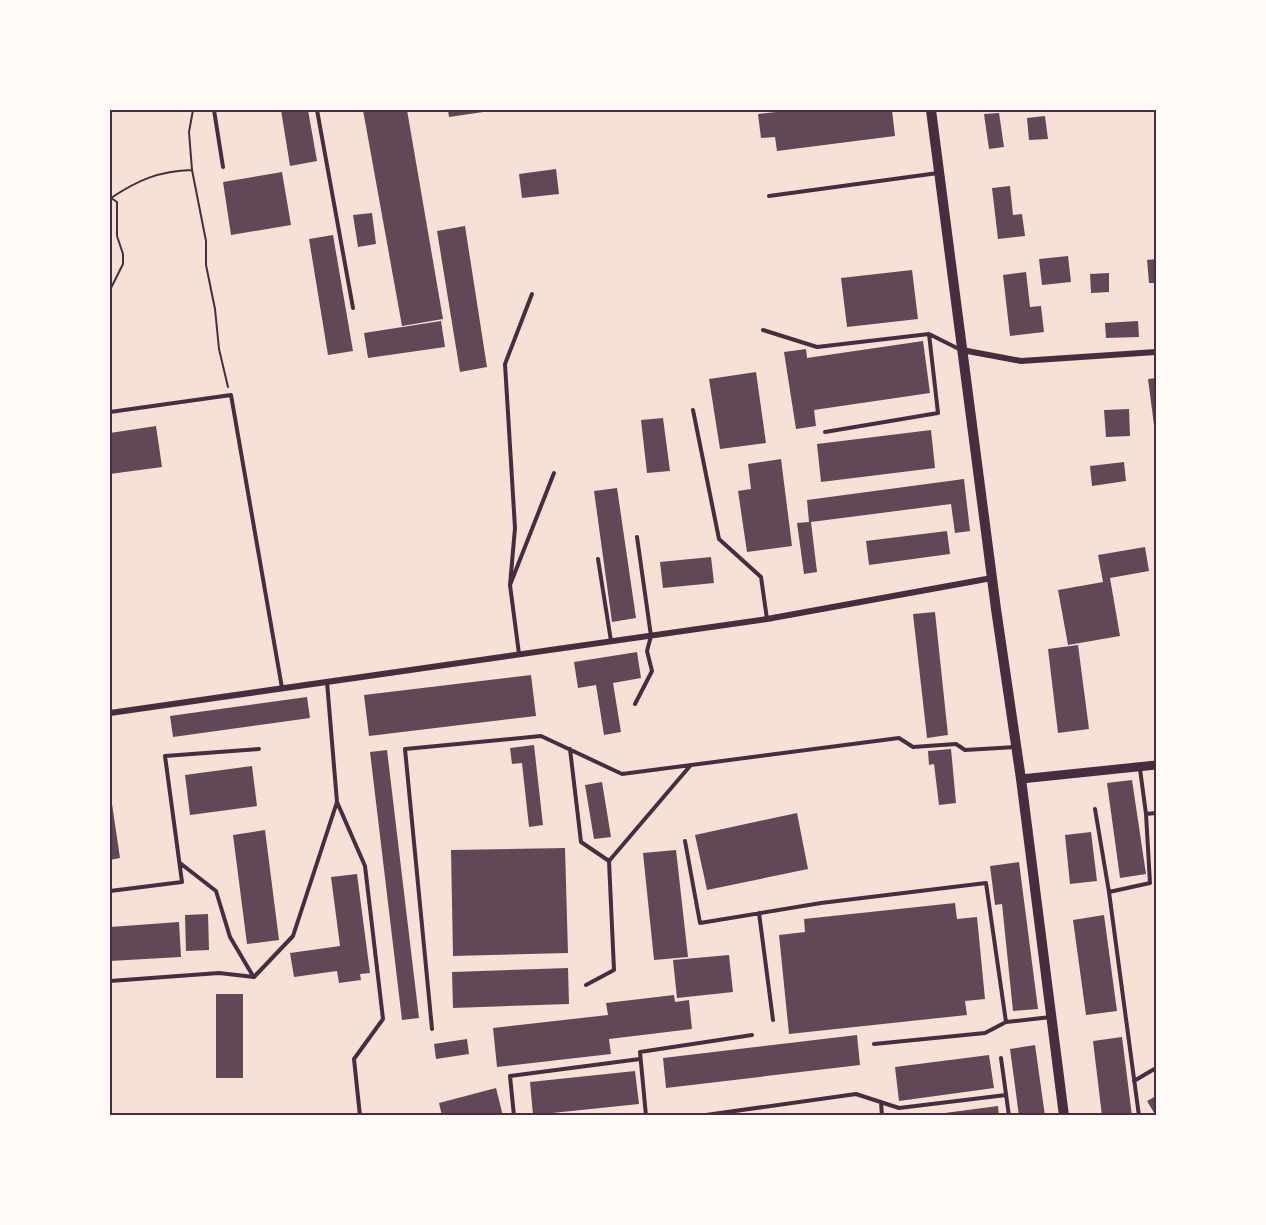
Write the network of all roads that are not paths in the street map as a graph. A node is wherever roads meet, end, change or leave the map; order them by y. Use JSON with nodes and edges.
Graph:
{"nodes":[{"id":1,"x":214,"y":110,"type":"edge"},
{"id":2,"x":317,"y":110,"type":"edge"},
{"id":3,"x":931,"y":110,"type":"edge"},
{"id":4,"x":223,"y":167,"type":"dead end"},
{"id":5,"x":939,"y":173,"type":"junction"},
{"id":6,"x":770,"y":196,"type":"dead end"},
{"id":7,"x":532,"y":294,"type":"dead end"},
{"id":8,"x":353,"y":308,"type":"dead end"},
{"id":9,"x":763,"y":330,"type":"dead end"},
{"id":10,"x":929,"y":334,"type":"junction"},
{"id":11,"x":962,"y":350,"type":"junction"},
{"id":12,"x":1156,"y":352,"type":"edge"},
{"id":13,"x":693,"y":410,"type":"dead end"},
{"id":14,"x":110,"y":412,"type":"edge"},
{"id":15,"x":825,"y":432,"type":"dead end"},
{"id":16,"x":554,"y":473,"type":"dead end"},
{"id":17,"x":637,"y":537,"type":"dead end"},
{"id":18,"x":598,"y":559,"type":"dead end"},
{"id":19,"x":992,"y":578,"type":"junction"},
{"id":20,"x":510,"y":585,"type":"junction"},
{"id":21,"x":767,"y":619,"type":"junction"},
{"id":22,"x":651,"y":636,"type":"junction"},
{"id":23,"x":611,"y":642,"type":"junction"},
{"id":24,"x":519,"y":654,"type":"junction"},
{"id":25,"x":327,"y":681,"type":"junction"},
{"id":26,"x":282,"y":688,"type":"junction"},
{"id":27,"x":635,"y":704,"type":"dead end"},
{"id":28,"x":110,"y":713,"type":"edge"},
{"id":29,"x":1016,"y":747,"type":"junction"},
{"id":30,"x":259,"y":748,"type":"dead end"},
{"id":31,"x":570,"y":749,"type":"junction"},
{"id":32,"x":691,"y":765,"type":"junction"},
{"id":33,"x":1156,"y":765,"type":"edge"},
{"id":34,"x":1139,"y":767,"type":"junction"},
{"id":35,"x":1021,"y":779,"type":"junction"},
{"id":36,"x":337,"y":802,"type":"junction"},
{"id":37,"x":1095,"y":809,"type":"dead end"},
{"id":38,"x":1156,"y":813,"type":"edge"},
{"id":39,"x":1146,"y":814,"type":"junction"},
{"id":40,"x":685,"y":841,"type":"dead end"},
{"id":41,"x":609,"y":861,"type":"junction"},
{"id":42,"x":179,"y":862,"type":"junction"},
{"id":43,"x":110,"y":891,"type":"edge"},
{"id":44,"x":1109,"y":892,"type":"junction"},
{"id":45,"x":759,"y":913,"type":"junction"},
{"id":46,"x":254,"y":977,"type":"junction"},
{"id":47,"x":110,"y":981,"type":"edge"},
{"id":48,"x":586,"y":985,"type":"dead end"},
{"id":49,"x":1051,"y":1017,"type":"junction"},
{"id":50,"x":773,"y":1020,"type":"dead end"},
{"id":51,"x":1006,"y":1022,"type":"junction"},
{"id":52,"x":432,"y":1029,"type":"dead end"},
{"id":53,"x":752,"y":1035,"type":"dead end"},
{"id":54,"x":874,"y":1044,"type":"dead end"},
{"id":55,"x":1001,"y":1058,"type":"dead end"},
{"id":56,"x":640,"y":1059,"type":"junction"},
{"id":57,"x":1156,"y":1068,"type":"edge"},
{"id":58,"x":1134,"y":1081,"type":"junction"},
{"id":59,"x":1006,"y":1095,"type":"junction"},
{"id":60,"x":881,"y":1102,"type":"junction"},
{"id":61,"x":360,"y":1116,"type":"edge"},
{"id":62,"x":514,"y":1116,"type":"edge"},
{"id":63,"x":646,"y":1116,"type":"edge"},
{"id":64,"x":699,"y":1116,"type":"edge"},
{"id":65,"x":882,"y":1116,"type":"edge"},
{"id":66,"x":1008,"y":1116,"type":"edge"},
{"id":67,"x":1064,"y":1116,"type":"edge"},
{"id":68,"x":1139,"y":1116,"type":"edge"}],
"edges":[{"from":1,"to":4,"type":"lane"},
{"from":2,"to":8,"type":"lane"},
{"from":3,"to":5,"type":"main road"},
{"from":5,"to":6,"type":"lane"},
{"from":5,"to":11,"type":"main road"},
{"from":7,"to":20,"type":"lane"},
{"from":9,"to":10,"type":"lane"},
{"from":10,"to":11,"type":"lane"},
{"from":10,"to":15,"type":"lane"},
{"from":11,"to":12,"type":"street"},
{"from":11,"to":19,"type":"main road"},
{"from":13,"to":21,"type":"lane"},
{"from":14,"to":26,"type":"lane"},
{"from":16,"to":20,"type":"lane"},
{"from":17,"to":22,"type":"lane"},
{"from":18,"to":23,"type":"lane"},
{"from":19,"to":21,"type":"street"},
{"from":19,"to":29,"type":"main road"},
{"from":20,"to":24,"type":"lane"},
{"from":21,"to":22,"type":"street"},
{"from":22,"to":23,"type":"street"},
{"from":22,"to":27,"type":"lane"},
{"from":23,"to":24,"type":"street"},
{"from":24,"to":25,"type":"street"},
{"from":25,"to":26,"type":"street"},
{"from":25,"to":36,"type":"lane"},
{"from":26,"to":28,"type":"street"},
{"from":29,"to":32,"type":"lane"},
{"from":29,"to":35,"type":"main road"},
{"from":30,"to":42,"type":"lane"},
{"from":31,"to":32,"type":"lane"},
{"from":31,"to":41,"type":"lane"},
{"from":31,"to":52,"type":"lane"},
{"from":32,"to":41,"type":"lane"},
{"from":33,"to":34,"type":"street"},
{"from":34,"to":35,"type":"street"},
{"from":34,"to":39,"type":"lane"},
{"from":35,"to":49,"type":"main road"},
{"from":36,"to":46,"type":"lane"},
{"from":36,"to":61,"type":"lane"},
{"from":37,"to":44,"type":"lane"},
{"from":38,"to":39,"type":"lane"},
{"from":39,"to":44,"type":"lane"},
{"from":40,"to":45,"type":"lane"},
{"from":41,"to":48,"type":"lane"},
{"from":42,"to":43,"type":"lane"},
{"from":42,"to":46,"type":"lane"},
{"from":44,"to":58,"type":"lane"},
{"from":45,"to":50,"type":"lane"},
{"from":45,"to":51,"type":"lane"},
{"from":46,"to":47,"type":"lane"},
{"from":49,"to":51,"type":"lane"},
{"from":49,"to":67,"type":"main road"},
{"from":51,"to":54,"type":"lane"},
{"from":53,"to":56,"type":"lane"},
{"from":55,"to":59,"type":"lane"},
{"from":56,"to":62,"type":"lane"},
{"from":56,"to":63,"type":"lane"},
{"from":57,"to":58,"type":"lane"},
{"from":58,"to":68,"type":"lane"},
{"from":59,"to":60,"type":"lane"},
{"from":59,"to":66,"type":"lane"},
{"from":60,"to":64,"type":"lane"},
{"from":60,"to":65,"type":"lane"}]}
